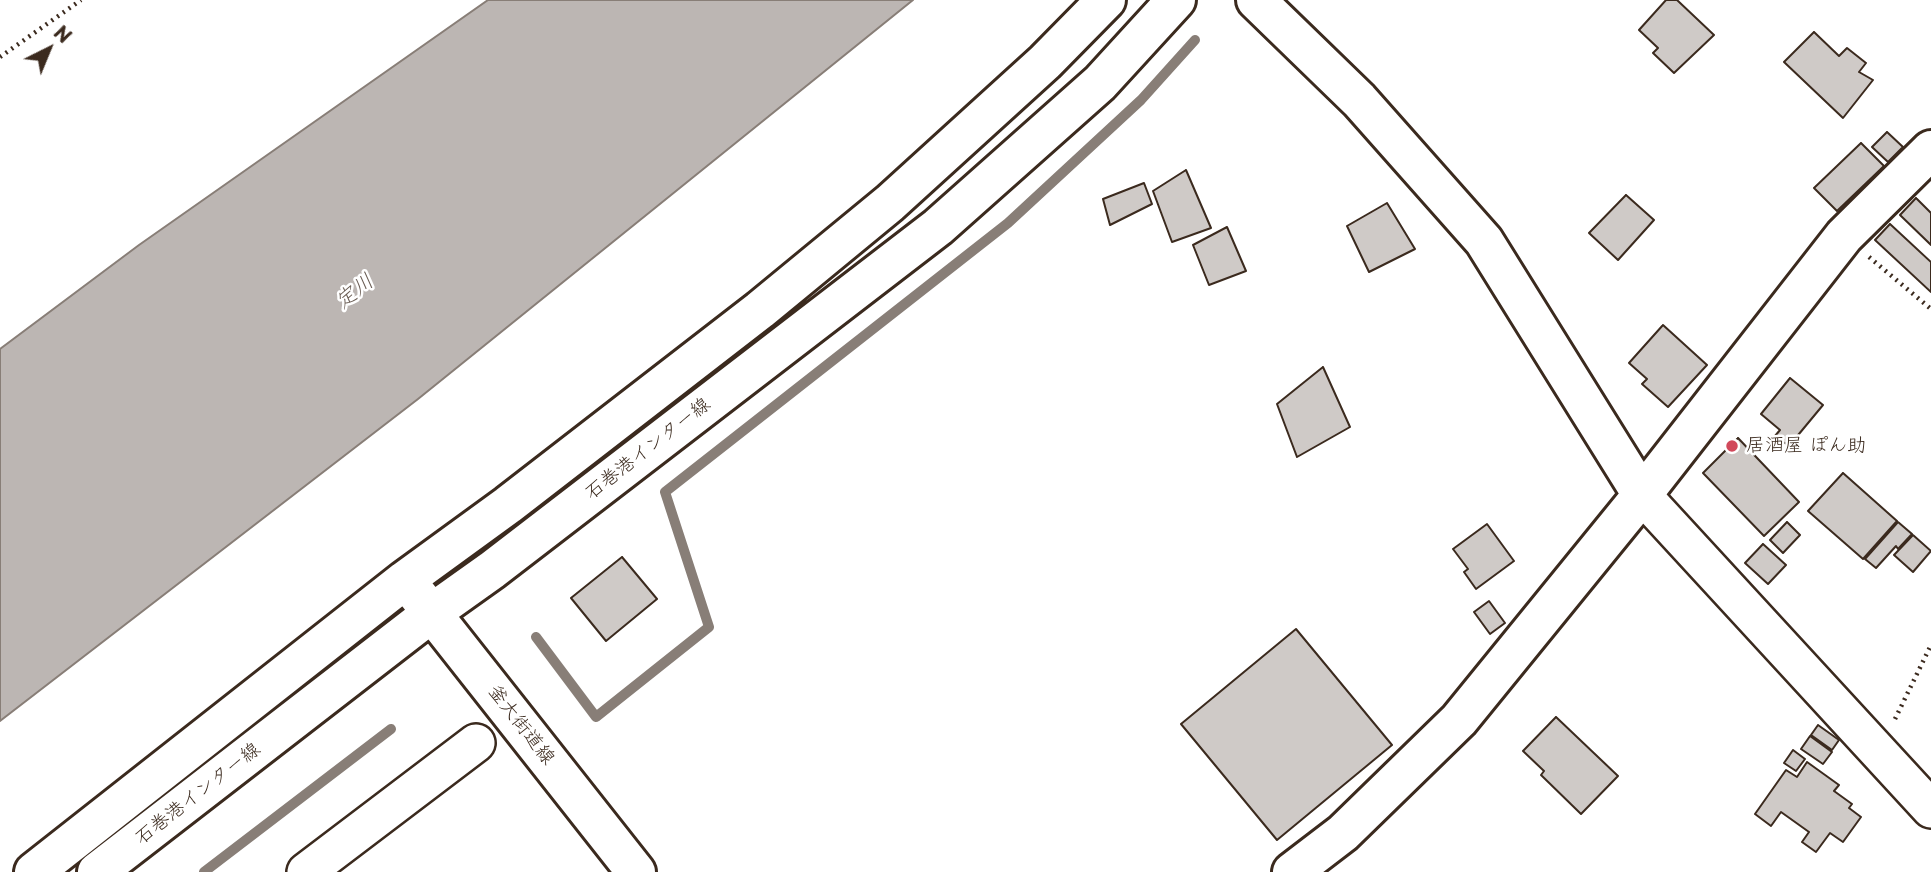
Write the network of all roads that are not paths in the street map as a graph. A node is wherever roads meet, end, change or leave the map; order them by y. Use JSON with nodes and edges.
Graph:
{"nodes":[{"id":1,"x":1106,"y":0,"type":"edge"},
{"id":2,"x":1176,"y":0,"type":"edge"},
{"id":3,"x":1256,"y":0,"type":"edge"},
{"id":4,"x":1931,"y":150,"type":"edge"},
{"id":5,"x":1642,"y":495,"type":"junction"},
{"id":6,"x":405,"y":580,"type":"junction"},
{"id":7,"x":433,"y":612,"type":"junction"},
{"id":8,"x":476,"y":743,"type":"dead end"},
{"id":9,"x":1931,"y":809,"type":"edge"},
{"id":10,"x":34,"y":872,"type":"edge"},
{"id":11,"x":97,"y":872,"type":"edge"},
{"id":12,"x":306,"y":872,"type":"edge"},
{"id":13,"x":636,"y":872,"type":"edge"},
{"id":14,"x":1292,"y":872,"type":"edge"}],
"edges":[{"from":1,"to":6,"type":"main road","name":"石巻港インター線"},
{"from":2,"to":7,"type":"main road","name":"石巻港インター線"},
{"from":3,"to":5,"type":"main road"},
{"from":4,"to":5,"type":"main road"},
{"from":5,"to":9,"type":"street"},
{"from":5,"to":14,"type":"main road"},
{"from":6,"to":7,"type":"main road","name":"釜大街道線"},
{"from":6,"to":10,"type":"main road","name":"石巻港インター線"},
{"from":7,"to":11,"type":"main road","name":"石巻港インター線"},
{"from":7,"to":13,"type":"main road","name":"釜大街道線"},
{"from":8,"to":12,"type":"street"}]}
